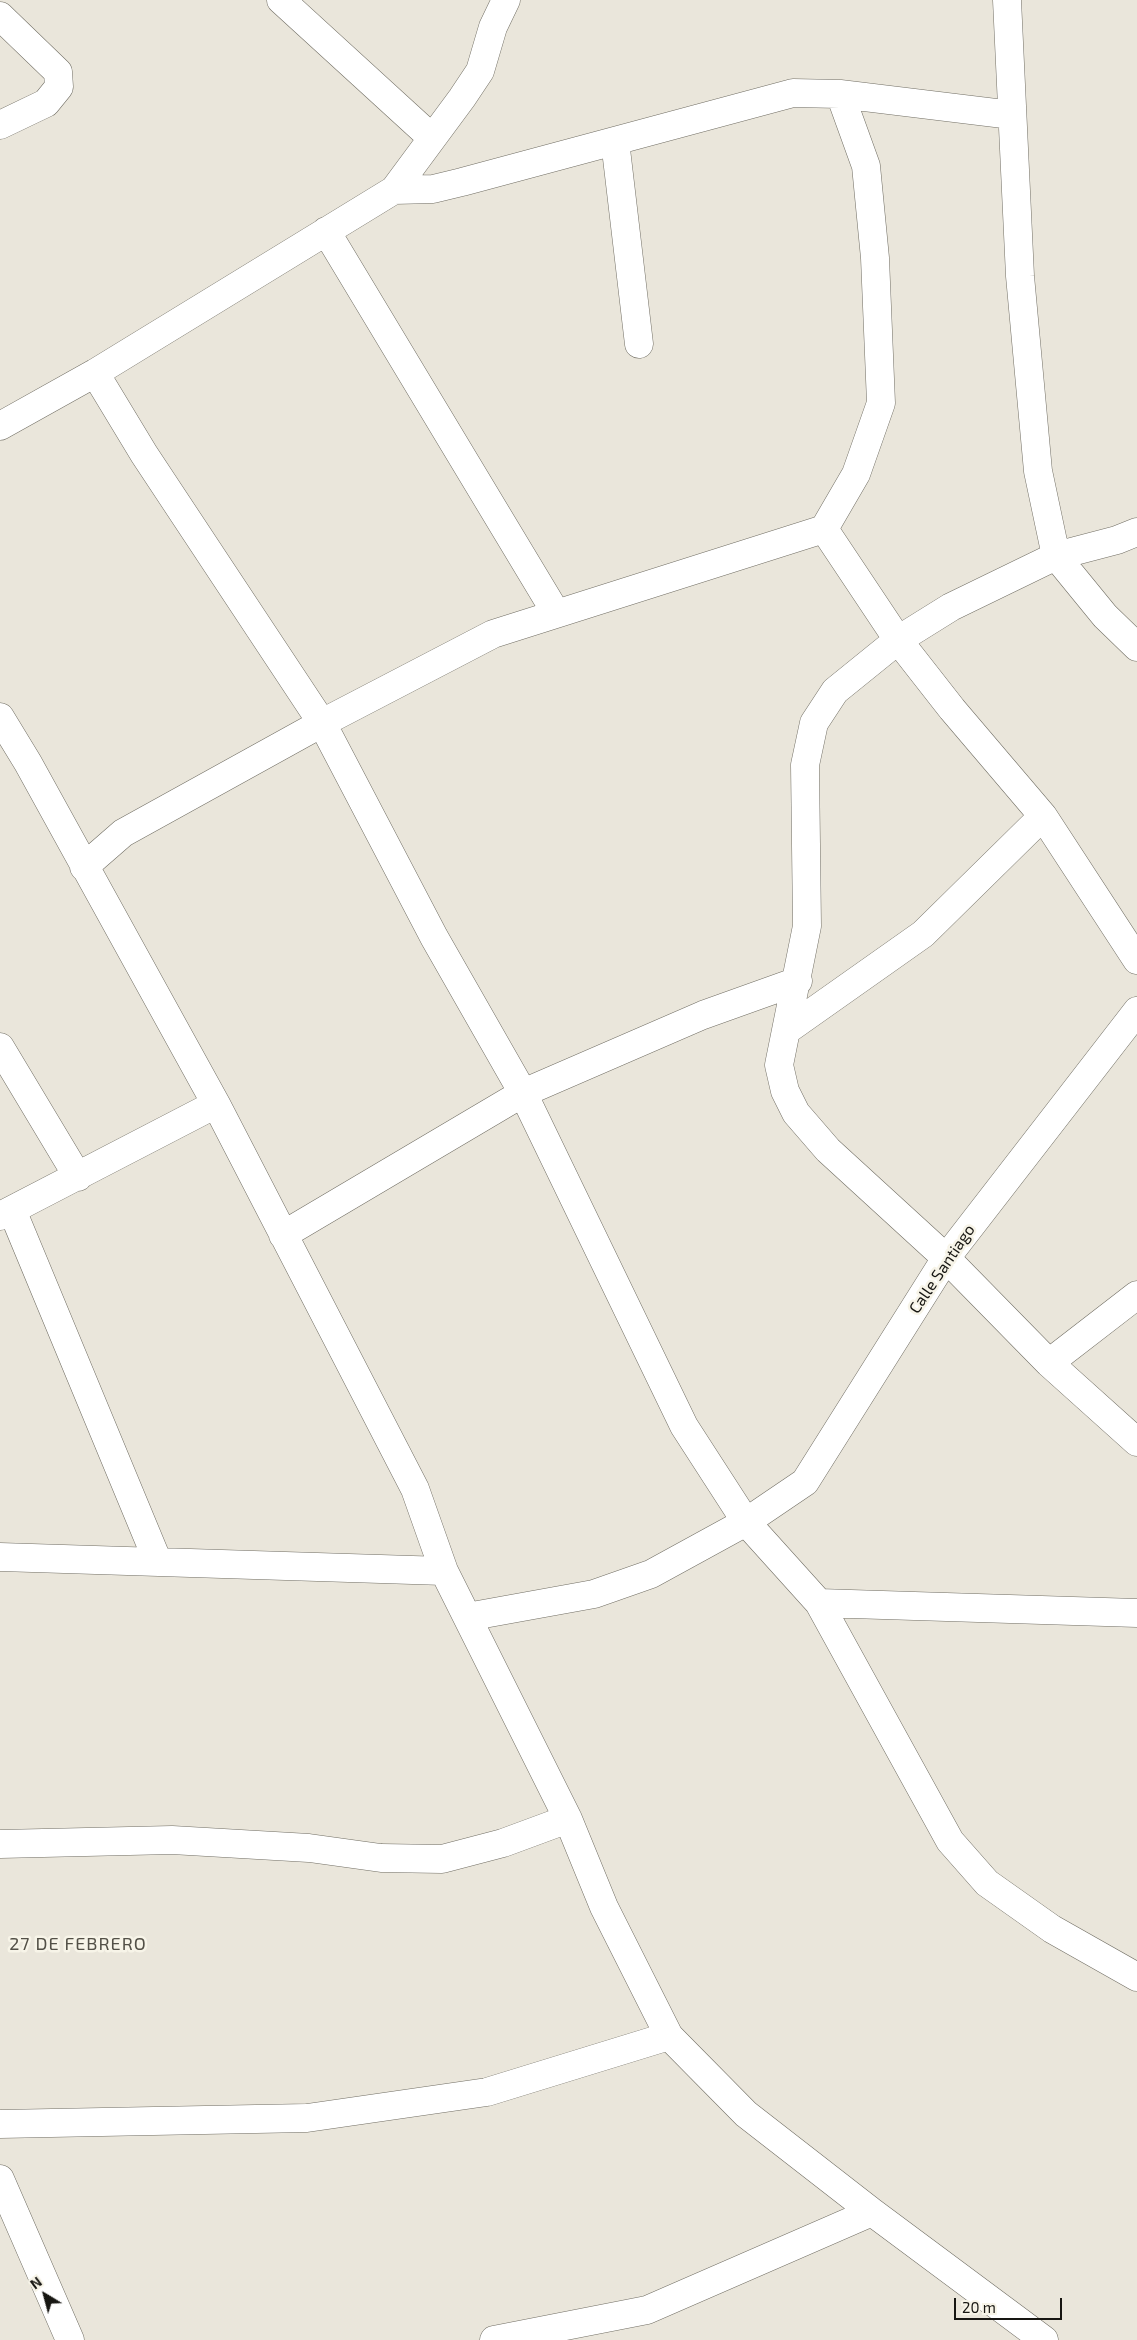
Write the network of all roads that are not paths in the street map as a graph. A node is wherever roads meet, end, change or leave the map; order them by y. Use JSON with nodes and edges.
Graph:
{"nodes":[{"id":1,"x":281,"y":0,"type":"edge"},
{"id":2,"x":506,"y":0,"type":"edge"},
{"id":3,"x":1007,"y":0,"type":"edge"},
{"id":4,"x":0,"y":16,"type":"edge"},
{"id":5,"x":840,"y":94,"type":"junction"},
{"id":6,"x":1012,"y":115,"type":"junction"},
{"id":7,"x":0,"y":125,"type":"edge"},
{"id":8,"x":432,"y":138,"type":"junction"},
{"id":9,"x":615,"y":141,"type":"junction"},
{"id":10,"x":394,"y":190,"type":"junction"},
{"id":11,"x":326,"y":231,"type":"junction"},
{"id":12,"x":639,"y":344,"type":"dead end"},
{"id":13,"x":95,"y":373,"type":"junction"},
{"id":14,"x":0,"y":426,"type":"edge"},
{"id":15,"x":824,"y":529,"type":"junction"},
{"id":16,"x":1137,"y":532,"type":"edge"},
{"id":17,"x":1056,"y":556,"type":"junction"},
{"id":18,"x":556,"y":613,"type":"junction"},
{"id":19,"x":898,"y":640,"type":"junction"},
{"id":20,"x":1137,"y":647,"type":"edge"},
{"id":21,"x":0,"y":717,"type":"edge"},
{"id":22,"x":322,"y":722,"type":"junction"},
{"id":23,"x":1043,"y":816,"type":"junction"},
{"id":24,"x":84,"y":867,"type":"junction"},
{"id":25,"x":1137,"y":960,"type":"edge"},
{"id":26,"x":798,"y":981,"type":"junction"},
{"id":27,"x":1137,"y":1011,"type":"edge"},
{"id":28,"x":787,"y":1030,"type":"junction"},
{"id":29,"x":0,"y":1047,"type":"edge"},
{"id":30,"x":524,"y":1093,"type":"junction"},
{"id":31,"x":216,"y":1104,"type":"junction"},
{"id":32,"x":78,"y":1177,"type":"junction"},
{"id":33,"x":6,"y":1213,"type":"edge"},
{"id":34,"x":283,"y":1234,"type":"junction"},
{"id":35,"x":946,"y":1258,"type":"junction"},
{"id":36,"x":1137,"y":1295,"type":"edge"},
{"id":37,"x":1049,"y":1363,"type":"junction"},
{"id":38,"x":1137,"y":1442,"type":"edge"},
{"id":39,"x":746,"y":1522,"type":"junction"},
{"id":40,"x":0,"y":1556,"type":"edge"},
{"id":41,"x":158,"y":1562,"type":"junction"},
{"id":42,"x":444,"y":1571,"type":"junction"},
{"id":43,"x":819,"y":1603,"type":"junction"},
{"id":44,"x":1137,"y":1613,"type":"edge"},
{"id":45,"x":467,"y":1617,"type":"junction"},
{"id":46,"x":568,"y":1819,"type":"junction"},
{"id":47,"x":0,"y":1844,"type":"edge"},
{"id":48,"x":1137,"y":1977,"type":"edge"},
{"id":49,"x":669,"y":2036,"type":"junction"},
{"id":50,"x":0,"y":2124,"type":"edge"},
{"id":51,"x":0,"y":2179,"type":"edge"},
{"id":52,"x":872,"y":2212,"type":"junction"},
{"id":53,"x":70,"y":2340,"type":"edge"},
{"id":54,"x":494,"y":2340,"type":"edge"},
{"id":55,"x":1044,"y":2340,"type":"edge"}],
"edges":[{"from":1,"to":8,"type":"street"},
{"from":2,"to":8,"type":"street"},
{"from":3,"to":6,"type":"street"},
{"from":4,"to":7,"type":"street"},
{"from":5,"to":6,"type":"street"},
{"from":5,"to":9,"type":"street"},
{"from":5,"to":15,"type":"street"},
{"from":6,"to":17,"type":"street"},
{"from":8,"to":10,"type":"street"},
{"from":9,"to":10,"type":"street"},
{"from":9,"to":12,"type":"street"},
{"from":10,"to":11,"type":"street"},
{"from":11,"to":13,"type":"street"},
{"from":11,"to":18,"type":"street"},
{"from":13,"to":14,"type":"street"},
{"from":13,"to":22,"type":"street"},
{"from":15,"to":18,"type":"street"},
{"from":15,"to":19,"type":"street"},
{"from":16,"to":17,"type":"street"},
{"from":17,"to":19,"type":"street"},
{"from":17,"to":20,"type":"street"},
{"from":18,"to":22,"type":"street"},
{"from":19,"to":23,"type":"street"},
{"from":19,"to":26,"type":"street"},
{"from":21,"to":24,"type":"street"},
{"from":22,"to":24,"type":"street"},
{"from":22,"to":30,"type":"street"},
{"from":23,"to":25,"type":"street"},
{"from":23,"to":28,"type":"street"},
{"from":24,"to":31,"type":"street"},
{"from":26,"to":28,"type":"street"},
{"from":26,"to":30,"type":"street"},
{"from":27,"to":35,"type":"street","name":"Calle Santiago"},
{"from":28,"to":35,"type":"street"},
{"from":29,"to":32,"type":"street"},
{"from":30,"to":34,"type":"street"},
{"from":30,"to":39,"type":"street"},
{"from":31,"to":32,"type":"street"},
{"from":31,"to":34,"type":"street"},
{"from":32,"to":33,"type":"street"},
{"from":33,"to":41,"type":"street"},
{"from":34,"to":42,"type":"street"},
{"from":35,"to":37,"type":"street"},
{"from":35,"to":39,"type":"street","name":"Calle Santiago"},
{"from":36,"to":37,"type":"street"},
{"from":37,"to":38,"type":"street"},
{"from":39,"to":43,"type":"street"},
{"from":39,"to":45,"type":"street","name":"Calle Santiago"},
{"from":40,"to":41,"type":"street"},
{"from":41,"to":42,"type":"street"},
{"from":42,"to":45,"type":"street"},
{"from":43,"to":44,"type":"street"},
{"from":43,"to":48,"type":"street"},
{"from":45,"to":46,"type":"street"},
{"from":46,"to":47,"type":"street"},
{"from":46,"to":49,"type":"street"},
{"from":49,"to":50,"type":"street"},
{"from":49,"to":52,"type":"street"},
{"from":51,"to":53,"type":"street"},
{"from":52,"to":54,"type":"street"},
{"from":52,"to":55,"type":"street"}]}
